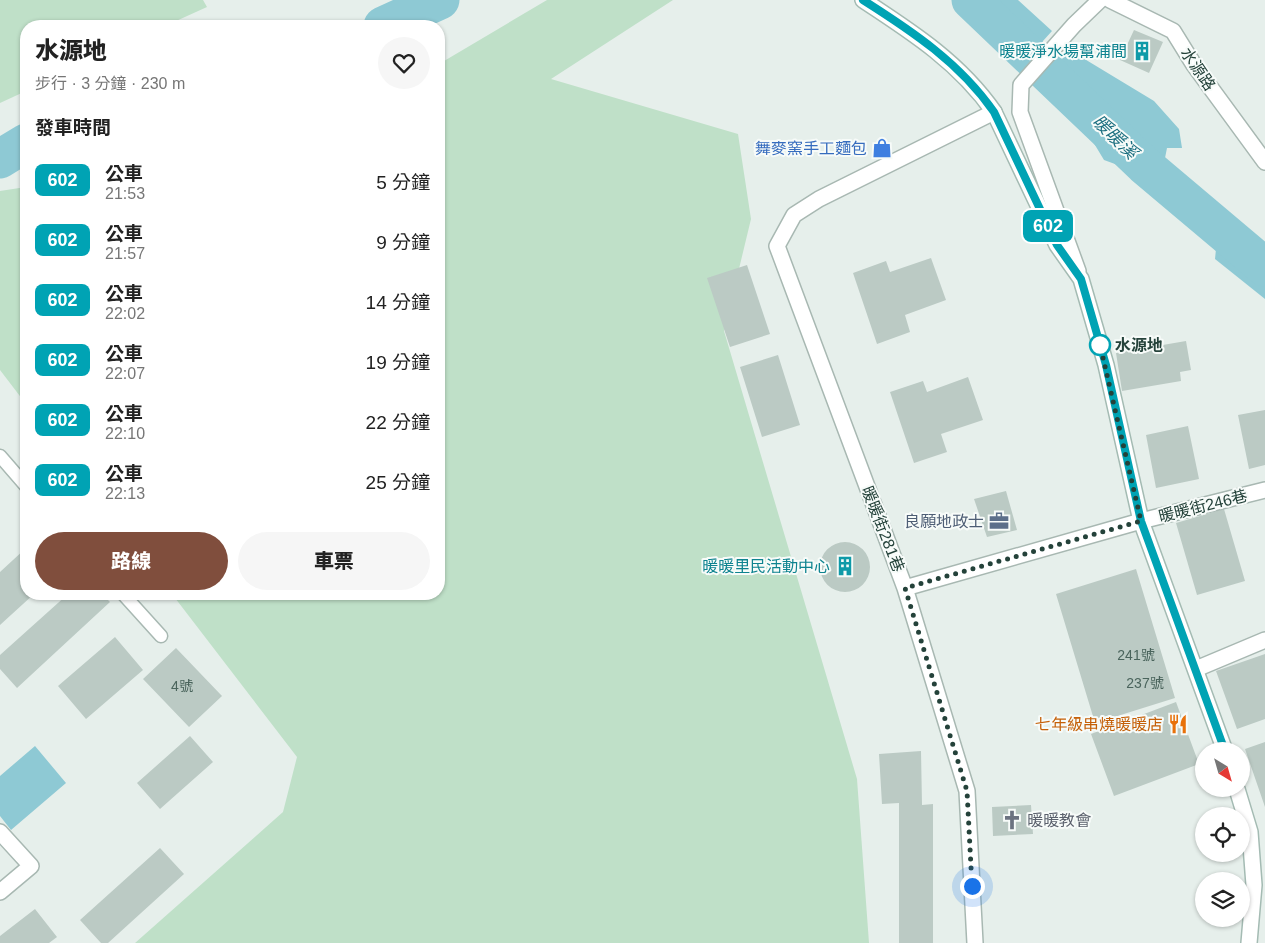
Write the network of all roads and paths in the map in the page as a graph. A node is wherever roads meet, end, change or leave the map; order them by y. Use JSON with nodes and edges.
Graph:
{"nodes":[{"id":1,"x":863,"y":0,"type":"edge"},
{"id":2,"x":1100,"y":0,"type":"edge"},
{"id":3,"x":1110,"y":0,"type":"edge"},
{"id":4,"x":994,"y":112,"type":"junction"},
{"id":5,"x":1265,"y":162,"type":"edge"},
{"id":6,"x":1081,"y":279,"type":"junction"},
{"id":7,"x":0,"y":456,"type":"edge"},
{"id":8,"x":20,"y":479,"type":"edge"},
{"id":9,"x":1265,"y":490,"type":"edge"},
{"id":10,"x":1141,"y":521,"type":"junction"},
{"id":11,"x":905,"y":588,"type":"junction"},
{"id":12,"x":128,"y":600,"type":"edge"},
{"id":13,"x":161,"y":636,"type":"dead end"},
{"id":14,"x":1265,"y":640,"type":"edge"},
{"id":15,"x":1196,"y":669,"type":"junction"},
{"id":16,"x":1222,"y":742,"type":"edge"},
{"id":17,"x":1240,"y":798,"type":"edge"},
{"id":18,"x":0,"y":832,"type":"edge"},
{"id":19,"x":0,"y":892,"type":"edge"},
{"id":20,"x":975,"y":943,"type":"edge"},
{"id":21,"x":1249,"y":943,"type":"edge"}],
"edges":[{"from":1,"to":4,"type":"street"},
{"from":2,"to":6,"type":"street"},
{"from":3,"to":5,"type":"street","name":"水源路"},
{"from":4,"to":6,"type":"street"},
{"from":4,"to":11,"type":"street","name":"暖暖街281巷"},
{"from":6,"to":10,"type":"street"},
{"from":7,"to":8,"type":"lane"},
{"from":9,"to":10,"type":"street","name":"暖暖街246巷"},
{"from":10,"to":11,"type":"street","name":"暖暖街246巷"},
{"from":10,"to":15,"type":"street"},
{"from":11,"to":20,"type":"street","name":"暖暖街281巷"},
{"from":12,"to":13,"type":"lane"},
{"from":14,"to":15,"type":"street"},
{"from":15,"to":16,"type":"street"},
{"from":17,"to":21,"type":"street"},
{"from":18,"to":19,"type":"street"}]}
